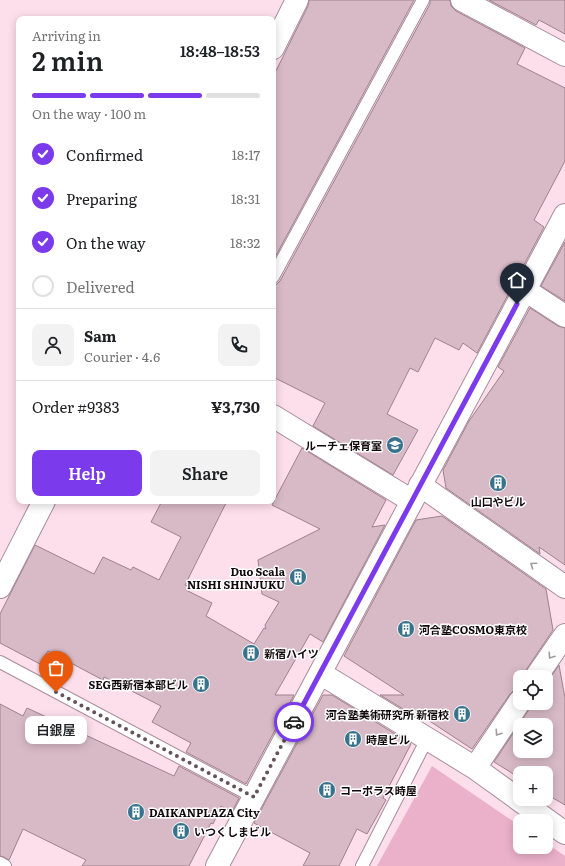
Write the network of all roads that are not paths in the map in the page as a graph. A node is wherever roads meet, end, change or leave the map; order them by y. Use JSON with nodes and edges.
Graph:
{"nodes":[{"id":1,"x":297,"y":0,"type":"edge"},
{"id":2,"x":423,"y":0,"type":"edge"},
{"id":3,"x":462,"y":0,"type":"edge"},
{"id":4,"x":276,"y":42,"type":"edge"},
{"id":5,"x":565,"y":55,"type":"edge"},
{"id":6,"x":565,"y":214,"type":"edge"},
{"id":7,"x":276,"y":271,"type":"edge"},
{"id":8,"x":525,"y":290,"type":"junction"},
{"id":9,"x":565,"y":316,"type":"edge"},
{"id":10,"x":276,"y":418,"type":"edge"},
{"id":11,"x":416,"y":493,"type":"junction"},
{"id":12,"x":42,"y":504,"type":"edge"},
{"id":13,"x":0,"y":587,"type":"edge"},
{"id":14,"x":565,"y":587,"type":"edge"},
{"id":15,"x":565,"y":635,"type":"edge"},
{"id":16,"x":0,"y":662,"type":"edge"},
{"id":17,"x":541,"y":670,"type":"edge"},
{"id":18,"x":320,"y":672,"type":"junction"},
{"id":19,"x":514,"y":710,"type":"edge"},
{"id":20,"x":427,"y":739,"type":"junction"},
{"id":21,"x":475,"y":768,"type":"junction"},
{"id":22,"x":254,"y":797,"type":"junction"},
{"id":23,"x":565,"y":833,"type":"edge"},
{"id":24,"x":0,"y":863,"type":"edge"},
{"id":25,"x":5,"y":866,"type":"edge"},
{"id":26,"x":217,"y":866,"type":"edge"},
{"id":27,"x":362,"y":866,"type":"edge"}],
"edges":[{"from":1,"to":4,"type":"street"},
{"from":2,"to":7,"type":"lane"},
{"from":3,"to":5,"type":"street"},
{"from":6,"to":8,"type":"street"},
{"from":8,"to":9,"type":"street"},
{"from":8,"to":11,"type":"street"},
{"from":10,"to":11,"type":"street"},
{"from":14,"to":11,"type":"street","one_way":true},
{"from":11,"to":18,"type":"street"},
{"from":12,"to":13,"type":"street"},
{"from":15,"to":17,"type":"street","one_way":true},
{"from":16,"to":22,"type":"lane"},
{"from":18,"to":20,"type":"street"},
{"from":18,"to":22,"type":"street"},
{"from":19,"to":21,"type":"street","one_way":true},
{"from":20,"to":21,"type":"street"},
{"from":20,"to":27,"type":"lane"},
{"from":21,"to":23,"type":"street"},
{"from":22,"to":26,"type":"street"},
{"from":24,"to":25,"type":"lane"}]}
